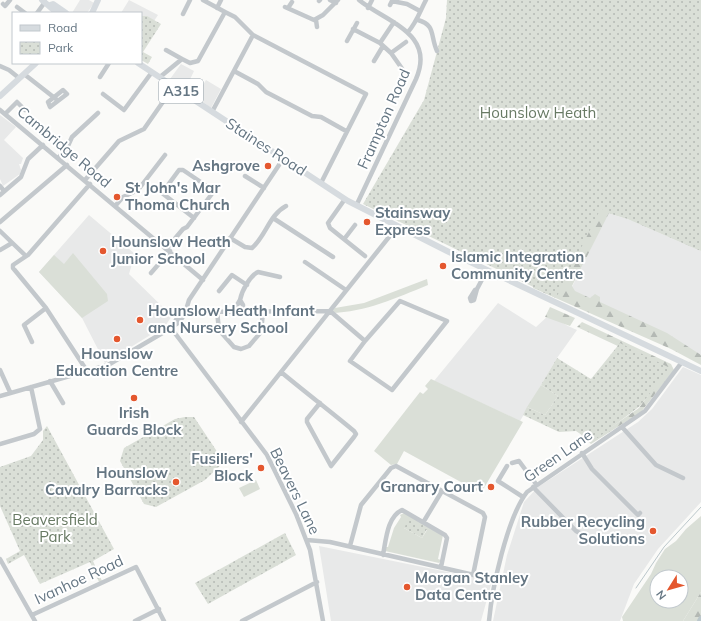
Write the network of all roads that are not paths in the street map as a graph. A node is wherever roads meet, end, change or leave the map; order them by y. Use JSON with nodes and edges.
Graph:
{"nodes":[{"id":1,"x":10,"y":0,"type":"edge"},
{"id":2,"x":190,"y":0,"type":"edge"},
{"id":3,"x":203,"y":0,"type":"edge"},
{"id":4,"x":222,"y":0,"type":"edge"},
{"id":5,"x":330,"y":0,"type":"edge"},
{"id":6,"x":359,"y":0,"type":"edge"},
{"id":7,"x":372,"y":0,"type":"edge"},
{"id":8,"x":426,"y":0,"type":"edge"},
{"id":9,"x":97,"y":2,"type":"edge"},
{"id":10,"x":292,"y":2,"type":"dead end"},
{"id":11,"x":337,"y":2,"type":"edge"},
{"id":12,"x":47,"y":3,"type":"edge"},
{"id":13,"x":2,"y":4,"type":"dead end"},
{"id":14,"x":390,"y":5,"type":"dead end"},
{"id":15,"x":17,"y":7,"type":"dead end"},
{"id":16,"x":217,"y":8,"type":"junction"},
{"id":17,"x":368,"y":8,"type":"junction"},
{"id":18,"x":420,"y":10,"type":"junction"},
{"id":19,"x":24,"y":12,"type":"edge"},
{"id":20,"x":38,"y":12,"type":"edge"},
{"id":21,"x":56,"y":12,"type":"edge"},
{"id":22,"x":60,"y":12,"type":"edge"},
{"id":23,"x":64,"y":12,"type":"edge"},
{"id":24,"x":92,"y":12,"type":"edge"},
{"id":25,"x":225,"y":12,"type":"junction"},
{"id":26,"x":183,"y":14,"type":"dead end"},
{"id":27,"x":316,"y":20,"type":"junction"},
{"id":28,"x":418,"y":20,"type":"junction"},
{"id":29,"x":394,"y":22,"type":"junction"},
{"id":30,"x":357,"y":23,"type":"dead end"},
{"id":31,"x":317,"y":27,"type":"dead end"},
{"id":32,"x":354,"y":29,"type":"junction"},
{"id":33,"x":408,"y":32,"type":"junction"},
{"id":34,"x":253,"y":35,"type":"junction"},
{"id":35,"x":347,"y":41,"type":"dead end"},
{"id":36,"x":406,"y":42,"type":"dead end"},
{"id":37,"x":381,"y":45,"type":"junction"},
{"id":38,"x":166,"y":50,"type":"dead end"},
{"id":39,"x":437,"y":51,"type":"dead end"},
{"id":40,"x":391,"y":53,"type":"junction"},
{"id":41,"x":182,"y":59,"type":"junction"},
{"id":42,"x":374,"y":61,"type":"dead end"},
{"id":43,"x":35,"y":64,"type":"edge"},
{"id":44,"x":108,"y":64,"type":"edge"},
{"id":45,"x":140,"y":64,"type":"edge"},
{"id":46,"x":0,"y":66,"type":"edge"},
{"id":47,"x":400,"y":69,"type":"dead end"},
{"id":48,"x":234,"y":71,"type":"junction"},
{"id":49,"x":152,"y":72,"type":"junction"},
{"id":50,"x":22,"y":76,"type":"junction"},
{"id":51,"x":100,"y":77,"type":"dead end"},
{"id":52,"x":160,"y":77,"type":"junction"},
{"id":53,"x":174,"y":86,"type":"junction"},
{"id":54,"x":103,"y":94,"type":"dead end"},
{"id":55,"x":0,"y":95,"type":"edge"},
{"id":56,"x":54,"y":97,"type":"junction"},
{"id":57,"x":59,"y":101,"type":"junction"},
{"id":58,"x":0,"y":110,"type":"edge"},
{"id":59,"x":25,"y":110,"type":"dead end"},
{"id":60,"x":212,"y":112,"type":"junction"},
{"id":61,"x":98,"y":113,"type":"dead end"},
{"id":62,"x":5,"y":114,"type":"junction"},
{"id":63,"x":346,"y":130,"type":"junction"},
{"id":64,"x":43,"y":145,"type":"junction"},
{"id":65,"x":165,"y":155,"type":"dead end"},
{"id":66,"x":58,"y":158,"type":"junction"},
{"id":67,"x":283,"y":159,"type":"junction"},
{"id":68,"x":67,"y":165,"type":"junction"},
{"id":69,"x":245,"y":176,"type":"dead end"},
{"id":70,"x":85,"y":180,"type":"junction"},
{"id":71,"x":321,"y":183,"type":"junction"},
{"id":72,"x":90,"y":184,"type":"junction"},
{"id":73,"x":0,"y":186,"type":"edge"},
{"id":74,"x":264,"y":188,"type":"junction"},
{"id":75,"x":4,"y":191,"type":"junction"},
{"id":76,"x":0,"y":195,"type":"edge"},
{"id":77,"x":345,"y":199,"type":"junction"},
{"id":78,"x":357,"y":204,"type":"junction"},
{"id":79,"x":116,"y":205,"type":"junction"},
{"id":80,"x":286,"y":206,"type":"dead end"},
{"id":81,"x":194,"y":218,"type":"junction"},
{"id":82,"x":273,"y":218,"type":"junction"},
{"id":83,"x":0,"y":222,"type":"edge"},
{"id":84,"x":355,"y":225,"type":"dead end"},
{"id":85,"x":397,"y":227,"type":"junction"},
{"id":86,"x":0,"y":231,"type":"edge"},
{"id":87,"x":230,"y":238,"type":"junction"},
{"id":88,"x":345,"y":238,"type":"junction"},
{"id":89,"x":12,"y":243,"type":"junction"},
{"id":90,"x":169,"y":249,"type":"junction"},
{"id":91,"x":0,"y":250,"type":"edge"},
{"id":92,"x":26,"y":256,"type":"junction"},
{"id":93,"x":366,"y":256,"type":"dead end"},
{"id":94,"x":333,"y":257,"type":"dead end"},
{"id":95,"x":305,"y":262,"type":"dead end"},
{"id":96,"x":487,"y":270,"type":"junction"},
{"id":97,"x":151,"y":273,"type":"dead end"},
{"id":98,"x":280,"y":276,"type":"dead end"},
{"id":99,"x":203,"y":280,"type":"junction"},
{"id":100,"x":247,"y":285,"type":"junction"},
{"id":101,"x":477,"y":289,"type":"dead end"},
{"id":102,"x":346,"y":290,"type":"junction"},
{"id":103,"x":220,"y":291,"type":"dead end"},
{"id":104,"x":240,"y":300,"type":"junction"},
{"id":105,"x":46,"y":308,"type":"junction"},
{"id":106,"x":186,"y":311,"type":"junction"},
{"id":107,"x":217,"y":311,"type":"junction"},
{"id":108,"x":330,"y":311,"type":"junction"},
{"id":109,"x":233,"y":312,"type":"junction"},
{"id":110,"x":243,"y":312,"type":"junction"},
{"id":111,"x":263,"y":312,"type":"junction"},
{"id":112,"x":172,"y":327,"type":"junction"},
{"id":113,"x":365,"y":341,"type":"junction"},
{"id":114,"x":32,"y":342,"type":"dead end"},
{"id":115,"x":682,"y":362,"type":"junction"},
{"id":116,"x":0,"y":370,"type":"edge"},
{"id":117,"x":87,"y":371,"type":"junction"},
{"id":118,"x":701,"y":371,"type":"edge"},
{"id":119,"x":281,"y":372,"type":"junction"},
{"id":120,"x":50,"y":381,"type":"junction"},
{"id":121,"x":31,"y":387,"type":"junction"},
{"id":122,"x":10,"y":392,"type":"junction"},
{"id":123,"x":0,"y":396,"type":"edge"},
{"id":124,"x":63,"y":403,"type":"dead end"},
{"id":125,"x":320,"y":403,"type":"junction"},
{"id":126,"x":241,"y":422,"type":"junction"},
{"id":127,"x":622,"y":427,"type":"junction"},
{"id":128,"x":0,"y":444,"type":"edge"},
{"id":129,"x":582,"y":453,"type":"junction"},
{"id":130,"x":512,"y":463,"type":"dead end"},
{"id":131,"x":506,"y":466,"type":"dead end"},
{"id":132,"x":683,"y":478,"type":"dead end"},
{"id":133,"x":534,"y":486,"type":"junction"},
{"id":134,"x":442,"y":491,"type":"junction"},
{"id":135,"x":523,"y":496,"type":"junction"},
{"id":136,"x":640,"y":513,"type":"dead end"},
{"id":137,"x":424,"y":521,"type":"junction"},
{"id":138,"x":591,"y":539,"type":"dead end"},
{"id":139,"x":307,"y":540,"type":"junction"},
{"id":140,"x":350,"y":546,"type":"junction"},
{"id":141,"x":383,"y":555,"type":"junction"},
{"id":142,"x":0,"y":559,"type":"edge"},
{"id":143,"x":441,"y":567,"type":"junction"},
{"id":144,"x":474,"y":575,"type":"junction"},
{"id":145,"x":487,"y":578,"type":"dead end"},
{"id":146,"x":317,"y":582,"type":"junction"},
{"id":147,"x":159,"y":609,"type":"junction"},
{"id":148,"x":32,"y":615,"type":"junction"},
{"id":149,"x":35,"y":621,"type":"edge"},
{"id":150,"x":135,"y":621,"type":"edge"},
{"id":151,"x":164,"y":621,"type":"edge"},
{"id":152,"x":242,"y":621,"type":"edge"},
{"id":153,"x":323,"y":621,"type":"edge"},
{"id":154,"x":489,"y":621,"type":"edge"}],
"edges":[{"from":1,"to":13,"type":"street"},
{"from":2,"to":26,"type":"street"},
{"from":3,"to":16,"type":"street"},
{"from":4,"to":16,"type":"street"},
{"from":5,"to":11,"type":"street"},
{"from":6,"to":17,"type":"street","name":"Frampton Road"},
{"from":7,"to":17,"type":"street"},
{"from":8,"to":18,"type":"street"},
{"from":9,"to":24,"type":"main road"},
{"from":10,"to":27,"type":"street"},
{"from":11,"to":27,"type":"street"},
{"from":12,"to":20,"type":"street"},
{"from":12,"to":21,"type":"main road"},
{"from":12,"to":22,"type":"main road"},
{"from":12,"to":23,"type":"main road"},
{"from":14,"to":18,"type":"street"},
{"from":15,"to":19,"type":"street"},
{"from":16,"to":25,"type":"street"},
{"from":17,"to":29,"type":"street","name":"Frampton Road"},
{"from":18,"to":28,"type":"street"},
{"from":25,"to":34,"type":"street"},
{"from":25,"to":41,"type":"street"},
{"from":27,"to":31,"type":"street"},
{"from":28,"to":33,"type":"street"},
{"from":28,"to":39,"type":"street"},
{"from":29,"to":33,"type":"street","name":"Frampton Road"},
{"from":29,"to":37,"type":"street"},
{"from":30,"to":32,"type":"street"},
{"from":32,"to":35,"type":"street"},
{"from":32,"to":37,"type":"street"},
{"from":33,"to":78,"type":"street","name":"Frampton Road"},
{"from":34,"to":48,"type":"street"},
{"from":34,"to":63,"type":"street"},
{"from":36,"to":40,"type":"street"},
{"from":37,"to":40,"type":"street"},
{"from":37,"to":42,"type":"street"},
{"from":38,"to":41,"type":"street"},
{"from":40,"to":47,"type":"street"},
{"from":41,"to":52,"type":"street"},
{"from":43,"to":50,"type":"main road"},
{"from":44,"to":51,"type":"street"},
{"from":45,"to":49,"type":"main road","name":"Staines Road","number":"A315"},
{"from":46,"to":50,"type":"street"},
{"from":48,"to":60,"type":"street"},
{"from":48,"to":63,"type":"street"},
{"from":49,"to":52,"type":"main road","name":"Staines Road","number":"A315"},
{"from":49,"to":54,"type":"street"},
{"from":50,"to":55,"type":"main road"},
{"from":50,"to":56,"type":"street"},
{"from":52,"to":53,"type":"main road","name":"Staines Road","number":"A315"},
{"from":53,"to":60,"type":"main road","name":"Staines Road","number":"A315"},
{"from":53,"to":70,"type":"street"},
{"from":56,"to":57,"type":"street"},
{"from":56,"to":57,"type":"street"},
{"from":56,"to":57,"type":"street"},
{"from":58,"to":62,"type":"street","name":"Cambridge Road"},
{"from":59,"to":62,"type":"street"},
{"from":60,"to":67,"type":"main road","name":"Staines Road","number":"A315"},
{"from":61,"to":66,"type":"street"},
{"from":62,"to":64,"type":"street","name":"Cambridge Road"},
{"from":63,"to":71,"type":"street"},
{"from":64,"to":66,"type":"street","name":"Cambridge Road"},
{"from":64,"to":75,"type":"street"},
{"from":65,"to":79,"type":"street"},
{"from":66,"to":68,"type":"street","name":"Cambridge Road"},
{"from":67,"to":71,"type":"main road","name":"Staines Road","number":"A315"},
{"from":67,"to":74,"type":"street"},
{"from":68,"to":70,"type":"street","name":"Cambridge Road"},
{"from":68,"to":83,"type":"street"},
{"from":69,"to":74,"type":"street"},
{"from":70,"to":72,"type":"street","name":"Cambridge Road"},
{"from":71,"to":77,"type":"main road","name":"Staines Road","number":"A315"},
{"from":72,"to":79,"type":"street","name":"Cambridge Road"},
{"from":72,"to":92,"type":"street"},
{"from":73,"to":75,"type":"street"},
{"from":74,"to":87,"type":"street"},
{"from":75,"to":76,"type":"street"},
{"from":77,"to":78,"type":"main road","name":"Staines Road","number":"A315"},
{"from":77,"to":88,"type":"street"},
{"from":78,"to":85,"type":"main road","name":"Staines Road","number":"A315"},
{"from":79,"to":90,"type":"street","name":"Cambridge Road"},
{"from":80,"to":82,"type":"street"},
{"from":81,"to":81,"type":"street"},
{"from":81,"to":90,"type":"street"},
{"from":82,"to":87,"type":"street"},
{"from":82,"to":94,"type":"street"},
{"from":84,"to":88,"type":"street"},
{"from":85,"to":96,"type":"main road","number":"A315"},
{"from":85,"to":102,"type":"street"},
{"from":86,"to":89,"type":"street"},
{"from":87,"to":99,"type":"street"},
{"from":88,"to":93,"type":"street"},
{"from":89,"to":91,"type":"street"},
{"from":89,"to":92,"type":"street"},
{"from":90,"to":97,"type":"street"},
{"from":90,"to":99,"type":"street","name":"Cambridge Road"},
{"from":92,"to":105,"type":"street"},
{"from":95,"to":102,"type":"street"},
{"from":96,"to":101,"type":"street"},
{"from":96,"to":115,"type":"main road","number":"A315"},
{"from":98,"to":100,"type":"street"},
{"from":99,"to":106,"type":"street"},
{"from":100,"to":103,"type":"street"},
{"from":100,"to":104,"type":"street"},
{"from":102,"to":108,"type":"street"},
{"from":104,"to":109,"type":"street"},
{"from":104,"to":110,"type":"street"},
{"from":105,"to":114,"type":"street"},
{"from":105,"to":117,"type":"street"},
{"from":106,"to":107,"type":"street"},
{"from":106,"to":112,"type":"street"},
{"from":107,"to":109,"type":"street"},
{"from":107,"to":111,"type":"street"},
{"from":108,"to":111,"type":"street"},
{"from":108,"to":113,"type":"street"},
{"from":108,"to":119,"type":"street"},
{"from":109,"to":110,"type":"street"},
{"from":110,"to":111,"type":"street"},
{"from":112,"to":117,"type":"street"},
{"from":112,"to":126,"type":"street","name":"Beavers Lane"},
{"from":113,"to":113,"type":"street"},
{"from":115,"to":118,"type":"main road","number":"A315"},
{"from":115,"to":127,"type":"street","name":"Green Lane"},
{"from":116,"to":122,"type":"street"},
{"from":117,"to":120,"type":"street"},
{"from":119,"to":125,"type":"street"},
{"from":119,"to":126,"type":"street"},
{"from":120,"to":121,"type":"street"},
{"from":120,"to":124,"type":"street"},
{"from":121,"to":122,"type":"street"},
{"from":121,"to":128,"type":"street"},
{"from":122,"to":123,"type":"street"},
{"from":125,"to":125,"type":"street"},
{"from":126,"to":139,"type":"street","name":"Beavers Lane"},
{"from":127,"to":129,"type":"street","name":"Green Lane"},
{"from":127,"to":132,"type":"street"},
{"from":129,"to":133,"type":"street","name":"Green Lane"},
{"from":129,"to":136,"type":"street"},
{"from":130,"to":133,"type":"street"},
{"from":131,"to":135,"type":"street"},
{"from":133,"to":135,"type":"street","name":"Green Lane"},
{"from":133,"to":138,"type":"street"},
{"from":134,"to":137,"type":"street"},
{"from":134,"to":140,"type":"street"},
{"from":134,"to":144,"type":"street"},
{"from":135,"to":154,"type":"street","name":"Green Lane"},
{"from":137,"to":141,"type":"street"},
{"from":137,"to":143,"type":"street"},
{"from":139,"to":140,"type":"street"},
{"from":139,"to":146,"type":"street","name":"Beavers Lane"},
{"from":140,"to":141,"type":"street"},
{"from":141,"to":143,"type":"street"},
{"from":142,"to":148,"type":"street"},
{"from":143,"to":144,"type":"street"},
{"from":144,"to":145,"type":"street"},
{"from":146,"to":152,"type":"street"},
{"from":146,"to":153,"type":"street","name":"Beavers Lane"},
{"from":147,"to":148,"type":"street","name":"Ivanhoe Road"},
{"from":147,"to":150,"type":"street"},
{"from":147,"to":151,"type":"street"},
{"from":148,"to":149,"type":"street"}]}
